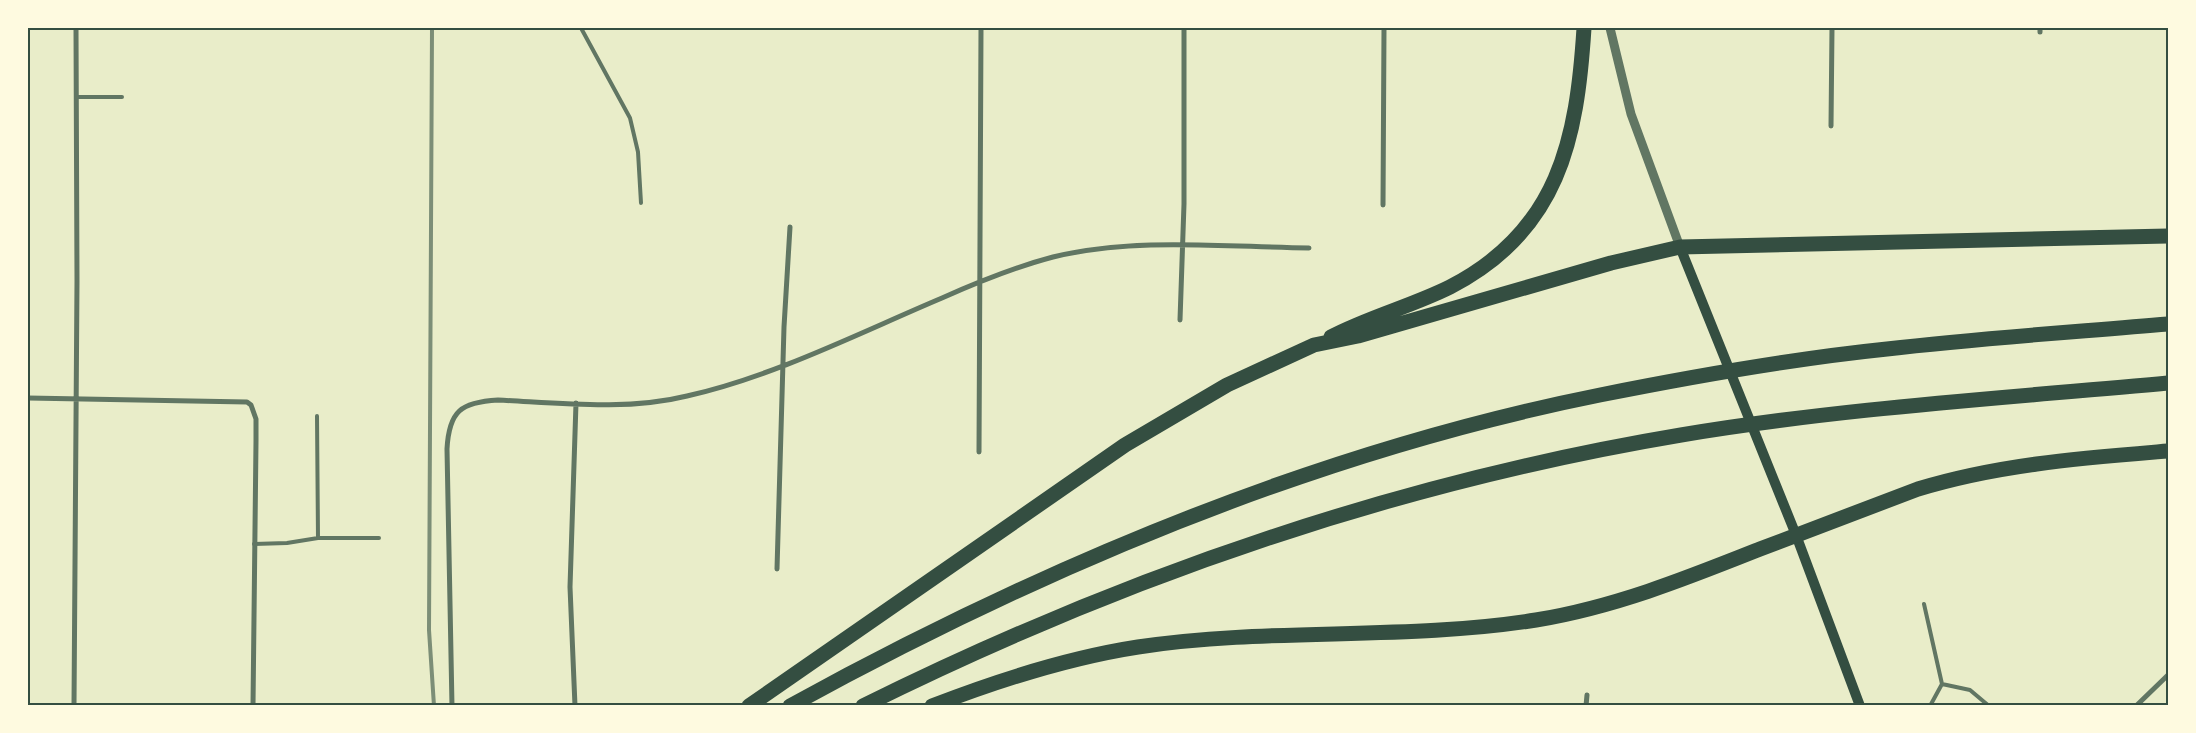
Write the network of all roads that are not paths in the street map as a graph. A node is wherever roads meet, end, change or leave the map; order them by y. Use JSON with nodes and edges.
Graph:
{"nodes":[{"id":1,"x":76,"y":28,"type":"edge"},
{"id":2,"x":581,"y":28,"type":"edge"},
{"id":3,"x":981,"y":28,"type":"edge"},
{"id":4,"x":1184,"y":28,"type":"edge"},
{"id":5,"x":1384,"y":28,"type":"edge"},
{"id":6,"x":1584,"y":28,"type":"edge"},
{"id":7,"x":1610,"y":28,"type":"edge"},
{"id":8,"x":1832,"y":28,"type":"edge"},
{"id":9,"x":122,"y":97,"type":"dead end"},
{"id":10,"x":76,"y":98,"type":"junction"},
{"id":11,"x":1832,"y":126,"type":"dead end"},
{"id":12,"x":641,"y":203,"type":"dead end"},
{"id":13,"x":1383,"y":205,"type":"dead end"},
{"id":14,"x":790,"y":227,"type":"dead end"},
{"id":15,"x":2168,"y":236,"type":"edge"},
{"id":16,"x":1182,"y":246,"type":"junction"},
{"id":17,"x":1680,"y":247,"type":"junction"},
{"id":18,"x":1309,"y":248,"type":"dead end"},
{"id":19,"x":979,"y":282,"type":"junction"},
{"id":20,"x":1180,"y":320,"type":"dead end"},
{"id":21,"x":2168,"y":324,"type":"edge"},
{"id":22,"x":1314,"y":345,"type":"junction"},
{"id":23,"x":783,"y":364,"type":"junction"},
{"id":24,"x":2168,"y":384,"type":"edge"},
{"id":25,"x":28,"y":398,"type":"edge"},
{"id":26,"x":75,"y":398,"type":"junction"},
{"id":27,"x":576,"y":403,"type":"junction"},
{"id":28,"x":317,"y":416,"type":"dead end"},
{"id":29,"x":2168,"y":451,"type":"edge"},
{"id":30,"x":979,"y":452,"type":"dead end"},
{"id":31,"x":1796,"y":535,"type":"junction"},
{"id":32,"x":318,"y":538,"type":"junction"},
{"id":33,"x":379,"y":538,"type":"dead end"},
{"id":34,"x":254,"y":544,"type":"junction"},
{"id":35,"x":777,"y":569,"type":"dead end"},
{"id":36,"x":1924,"y":604,"type":"dead end"},
{"id":37,"x":2168,"y":676,"type":"edge"},
{"id":38,"x":1942,"y":684,"type":"junction"},
{"id":39,"x":1586,"y":695,"type":"dead end"},
{"id":40,"x":74,"y":706,"type":"edge"},
{"id":41,"x":253,"y":706,"type":"edge"},
{"id":42,"x":452,"y":706,"type":"edge"},
{"id":43,"x":575,"y":706,"type":"edge"},
{"id":44,"x":749,"y":706,"type":"edge"},
{"id":45,"x":790,"y":706,"type":"edge"},
{"id":46,"x":863,"y":706,"type":"edge"},
{"id":47,"x":932,"y":706,"type":"edge"},
{"id":48,"x":1586,"y":706,"type":"edge"},
{"id":49,"x":1860,"y":706,"type":"edge"},
{"id":50,"x":1930,"y":706,"type":"edge"},
{"id":51,"x":1989,"y":706,"type":"edge"},
{"id":52,"x":2136,"y":706,"type":"edge"}],
"edges":[{"from":1,"to":10,"type":"street"},
{"from":2,"to":12,"type":"lane"},
{"from":3,"to":19,"type":"street"},
{"from":4,"to":16,"type":"street"},
{"from":5,"to":13,"type":"street"},
{"from":6,"to":22,"type":"highway"},
{"from":7,"to":17,"type":"street"},
{"from":8,"to":11,"type":"street"},
{"from":9,"to":10,"type":"lane"},
{"from":10,"to":26,"type":"street"},
{"from":14,"to":23,"type":"street"},
{"from":15,"to":17,"type":"highway"},
{"from":16,"to":18,"type":"street"},
{"from":16,"to":19,"type":"street"},
{"from":16,"to":20,"type":"street"},
{"from":17,"to":22,"type":"highway"},
{"from":17,"to":31,"type":"main road"},
{"from":19,"to":23,"type":"street"},
{"from":19,"to":30,"type":"street"},
{"from":21,"to":45,"type":"highway"},
{"from":22,"to":44,"type":"highway"},
{"from":23,"to":27,"type":"street"},
{"from":23,"to":35,"type":"street"},
{"from":24,"to":46,"type":"highway"},
{"from":25,"to":26,"type":"street"},
{"from":26,"to":34,"type":"street"},
{"from":26,"to":40,"type":"street"},
{"from":27,"to":42,"type":"street"},
{"from":27,"to":43,"type":"street"},
{"from":28,"to":32,"type":"lane"},
{"from":29,"to":31,"type":"highway"},
{"from":31,"to":47,"type":"highway"},
{"from":31,"to":49,"type":"main road"},
{"from":32,"to":33,"type":"lane"},
{"from":32,"to":34,"type":"lane"},
{"from":34,"to":41,"type":"street"},
{"from":36,"to":38,"type":"lane"},
{"from":37,"to":52,"type":"street"},
{"from":38,"to":50,"type":"lane"},
{"from":38,"to":51,"type":"lane"},
{"from":39,"to":48,"type":"street"}]}
